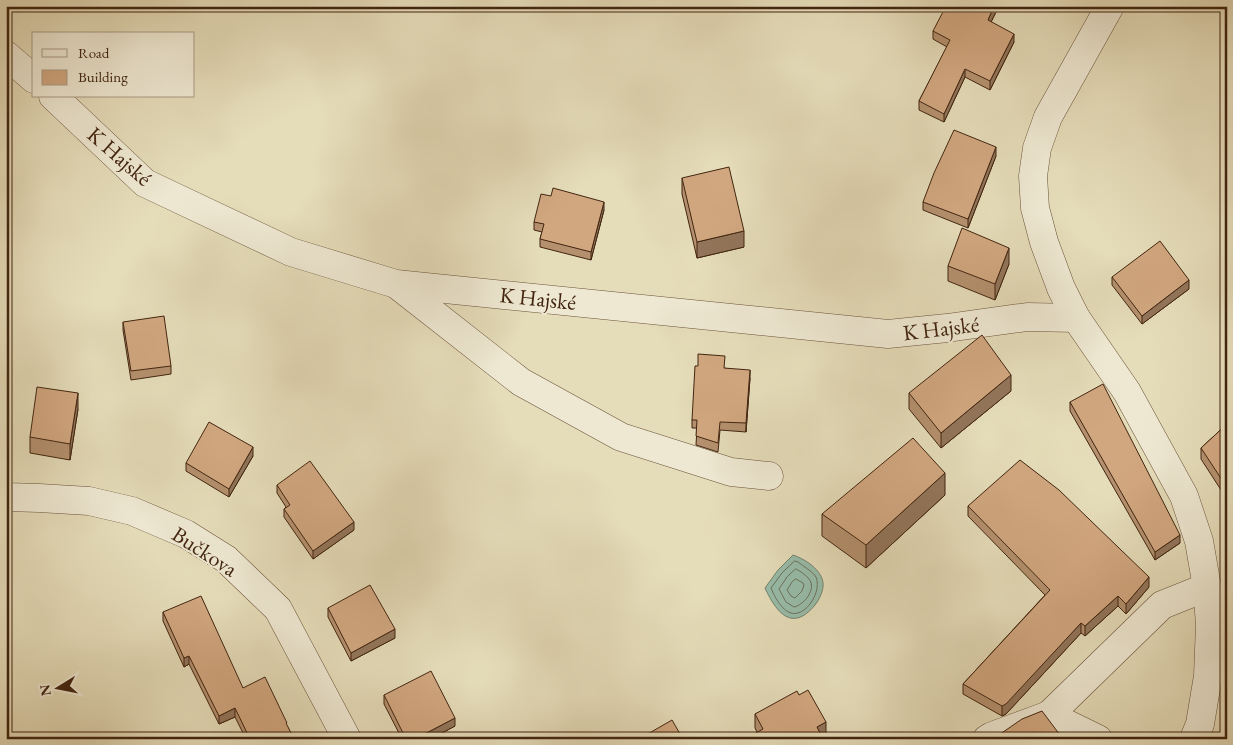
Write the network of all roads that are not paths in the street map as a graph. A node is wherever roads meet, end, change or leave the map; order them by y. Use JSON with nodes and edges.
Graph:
{"nodes":[{"id":1,"x":1110,"y":6,"type":"edge"},
{"id":2,"x":6,"y":55,"type":"edge"},
{"id":3,"x":32,"y":77,"type":"edge"},
{"id":4,"x":55,"y":98,"type":"edge"},
{"id":5,"x":396,"y":284,"type":"junction"},
{"id":6,"x":1076,"y":318,"type":"junction"},
{"id":7,"x":769,"y":476,"type":"dead end"},
{"id":8,"x":6,"y":497,"type":"edge"},
{"id":9,"x":1207,"y":587,"type":"junction"},
{"id":10,"x":1049,"y":715,"type":"junction"},
{"id":11,"x":990,"y":737,"type":"edge"},
{"id":12,"x":347,"y":739,"type":"edge"},
{"id":13,"x":1098,"y":739,"type":"edge"},
{"id":14,"x":1194,"y":739,"type":"edge"}],
"edges":[{"from":1,"to":6,"type":"street"},
{"from":2,"to":3,"type":"street"},
{"from":4,"to":5,"type":"street","name":"K Hajské"},
{"from":5,"to":6,"type":"street","name":"K Hajské"},
{"from":5,"to":7,"type":"street"},
{"from":6,"to":9,"type":"street"},
{"from":8,"to":12,"type":"street","name":"Bučkova"},
{"from":9,"to":10,"type":"street"},
{"from":9,"to":14,"type":"street"},
{"from":10,"to":11,"type":"street"},
{"from":10,"to":13,"type":"street"}]}
